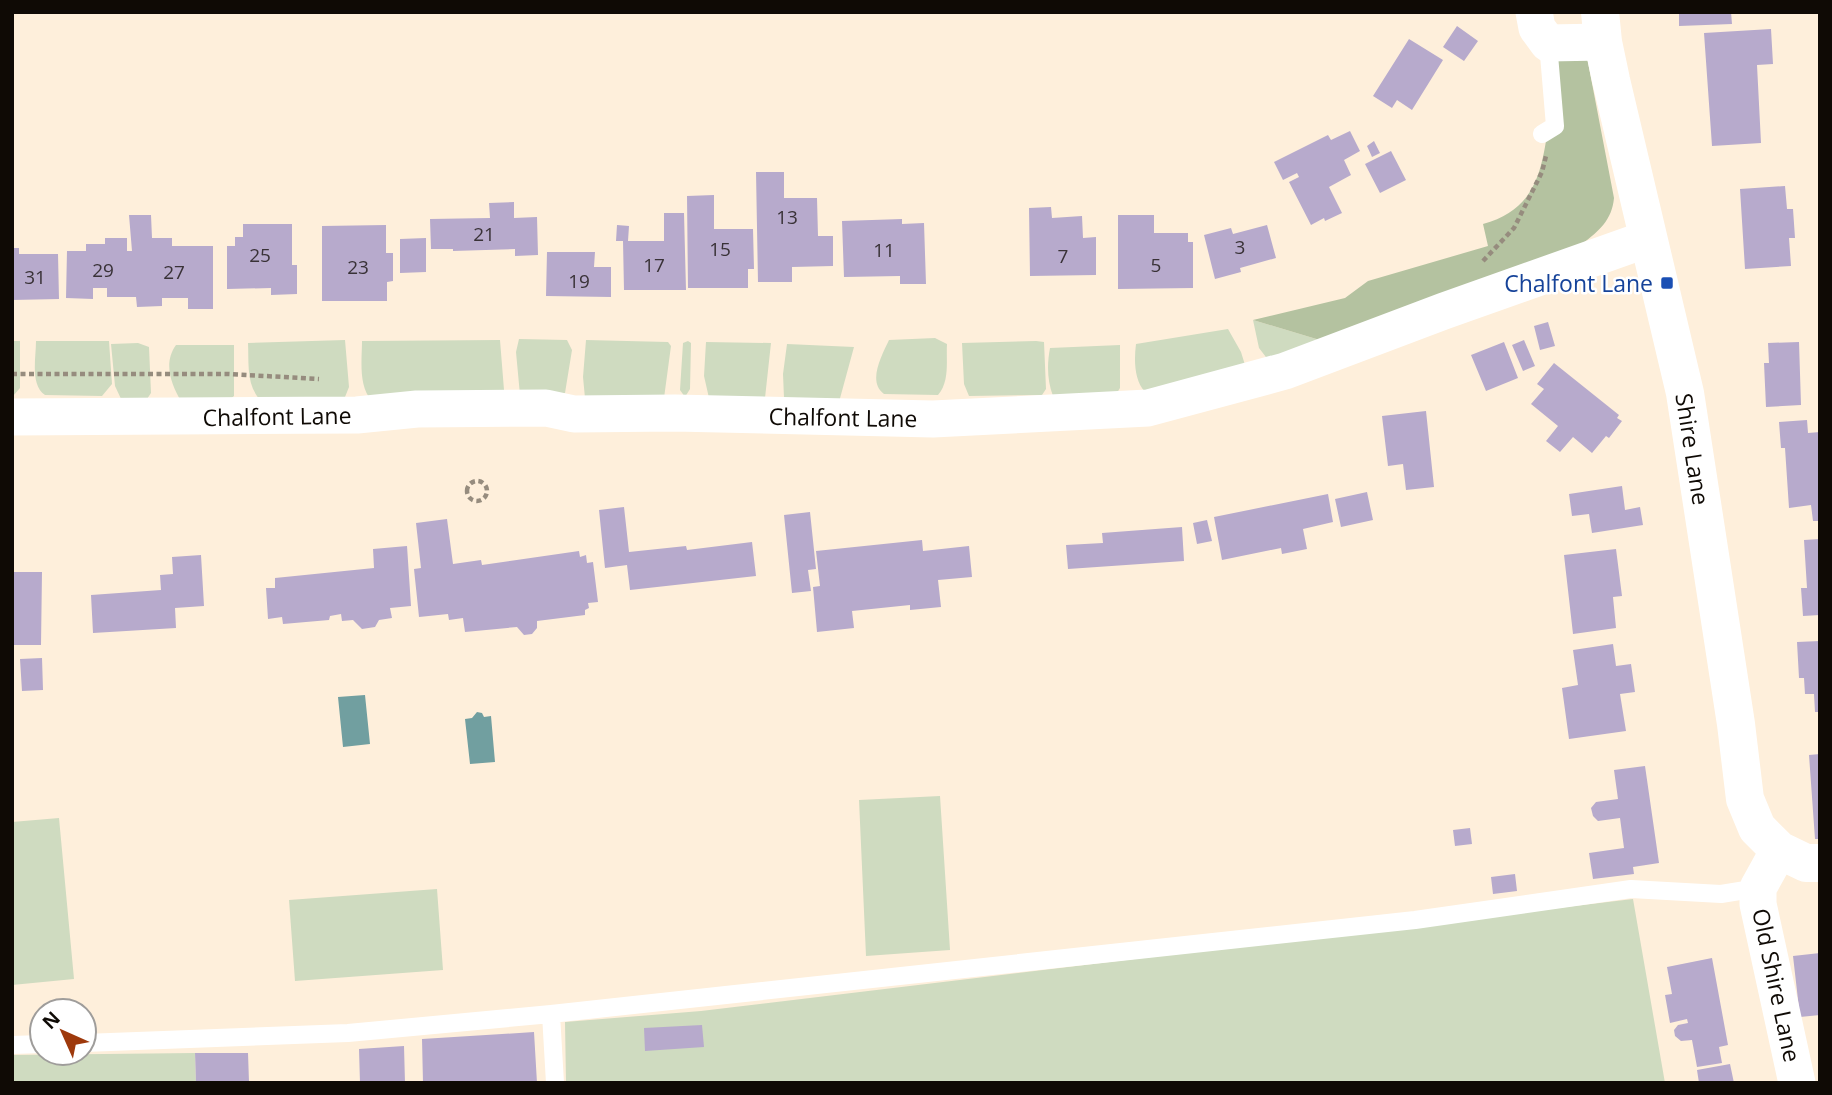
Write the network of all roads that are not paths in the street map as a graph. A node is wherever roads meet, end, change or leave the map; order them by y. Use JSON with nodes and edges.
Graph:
{"nodes":[{"id":1,"x":1601,"y":27,"type":"edge"},
{"id":2,"x":1541,"y":28,"type":"edge"},
{"id":3,"x":1549,"y":130,"type":"road end"},
{"id":4,"x":1647,"y":239,"type":"junction"},
{"id":5,"x":12,"y":417,"type":"edge"},
{"id":6,"x":1779,"y":850,"type":"junction"},
{"id":7,"x":1820,"y":863,"type":"edge"},
{"id":8,"x":1758,"y":888,"type":"junction"},
{"id":9,"x":551,"y":1014,"type":"junction"},
{"id":10,"x":98,"y":1042,"type":"edge"},
{"id":11,"x":555,"y":1083,"type":"edge"},
{"id":12,"x":1797,"y":1083,"type":"edge"}],
"edges":[{"from":1,"to":2,"type":"street","name":"Shire Lane"},
{"from":1,"to":4,"type":"street","name":"Shire Lane"},
{"from":2,"to":3,"type":"lane"},
{"from":4,"to":5,"type":"street","name":"Chalfont Lane"},
{"from":4,"to":6,"type":"street","name":"Shire Lane"},
{"from":6,"to":7,"type":"street"},
{"from":6,"to":8,"type":"street","name":"Old Shire Lane"},
{"from":8,"to":9,"type":"lane"},
{"from":8,"to":12,"type":"street","name":"Old Shire Lane"},
{"from":9,"to":10,"type":"lane"},
{"from":9,"to":11,"type":"lane"}]}
